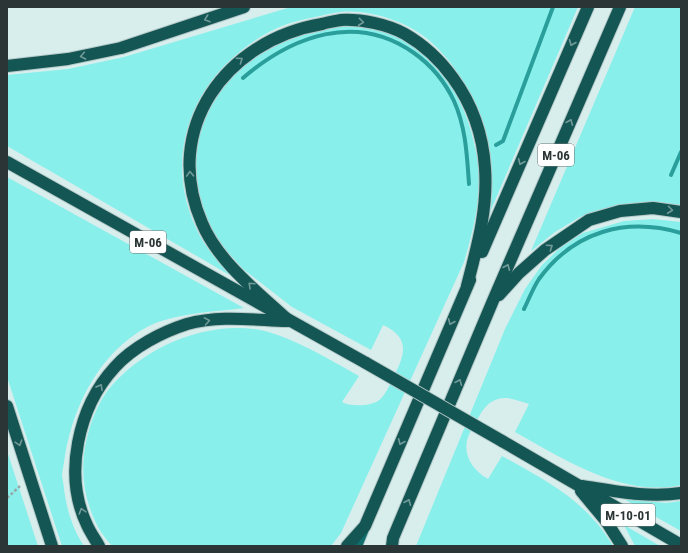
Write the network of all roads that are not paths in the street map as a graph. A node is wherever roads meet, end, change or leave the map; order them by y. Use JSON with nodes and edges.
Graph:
{"nodes":[{"id":1,"x":244,"y":7,"type":"edge"},
{"id":2,"x":588,"y":7,"type":"edge"},
{"id":3,"x":620,"y":7,"type":"edge"},
{"id":4,"x":7,"y":66,"type":"edge"},
{"id":5,"x":7,"y":162,"type":"edge"},
{"id":6,"x":681,"y":212,"type":"edge"},
{"id":7,"x":467,"y":286,"type":"junction"},
{"id":8,"x":492,"y":303,"type":"junction"},
{"id":9,"x":289,"y":321,"type":"junction"},
{"id":10,"x":7,"y":406,"type":"edge"},
{"id":11,"x":575,"y":484,"type":"junction"},
{"id":12,"x":681,"y":493,"type":"edge"},
{"id":13,"x":365,"y":526,"type":"junction"},
{"id":14,"x":391,"y":543,"type":"edge"},
{"id":15,"x":681,"y":545,"type":"edge"},
{"id":16,"x":52,"y":546,"type":"edge"},
{"id":17,"x":99,"y":546,"type":"edge"},
{"id":18,"x":347,"y":546,"type":"edge"},
{"id":19,"x":357,"y":546,"type":"edge"},
{"id":20,"x":622,"y":546,"type":"edge"}],
"edges":[{"from":1,"to":4,"type":"highway","one_way":true},
{"from":2,"to":7,"type":"highway","one_way":true},
{"from":8,"to":3,"type":"highway","number":"М-06","one_way":true},
{"from":5,"to":9,"type":"highway","number":"М-06"},
{"from":8,"to":6,"type":"highway","one_way":true},
{"from":9,"to":7,"type":"highway","one_way":true},
{"from":7,"to":13,"type":"highway","one_way":true},
{"from":14,"to":8,"type":"highway","number":"М-06","one_way":true},
{"from":9,"to":11,"type":"highway","number":"М-06","bridge":true},
{"from":17,"to":9,"type":"highway","one_way":true},
{"from":10,"to":16,"type":"highway","one_way":true},
{"from":11,"to":12,"type":"highway"},
{"from":11,"to":15,"type":"highway","number":"М-10-01"},
{"from":11,"to":20,"type":"highway","number":"М-06"},
{"from":13,"to":18,"type":"highway"},
{"from":13,"to":19,"type":"main road"}]}
